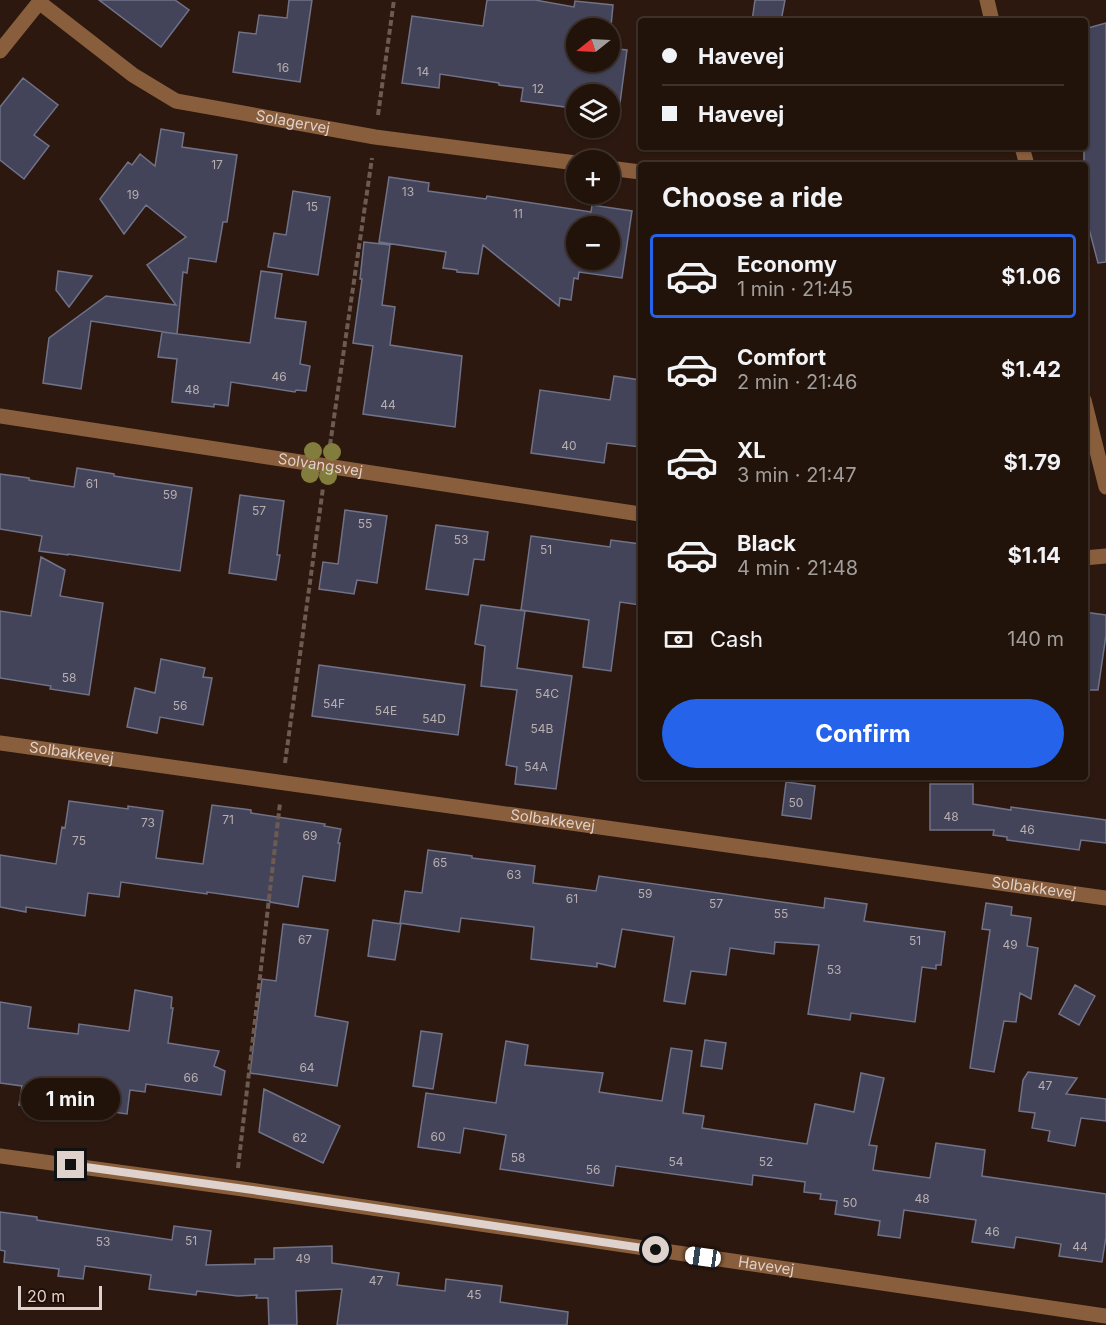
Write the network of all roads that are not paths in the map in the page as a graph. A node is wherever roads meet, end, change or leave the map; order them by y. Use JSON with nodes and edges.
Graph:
{"nodes":[{"id":1,"x":987,"y":0,"type":"edge"},
{"id":2,"x":40,"y":1,"type":"edge"},
{"id":3,"x":991,"y":18,"type":"edge"},
{"id":4,"x":0,"y":51,"type":"edge"},
{"id":5,"x":566,"y":162,"type":"edge"},
{"id":6,"x":620,"y":169,"type":"edge"},
{"id":7,"x":638,"y":172,"type":"edge"},
{"id":8,"x":0,"y":416,"type":"edge"},
{"id":9,"x":1088,"y":416,"type":"edge"},
{"id":10,"x":1106,"y":487,"type":"edge"},
{"id":11,"x":638,"y":514,"type":"edge"},
{"id":12,"x":1106,"y":556,"type":"edge"},
{"id":13,"x":1088,"y":558,"type":"edge"},
{"id":14,"x":0,"y":743,"type":"edge"},
{"id":15,"x":1106,"y":898,"type":"edge"},
{"id":16,"x":0,"y":1156,"type":"edge"},
{"id":17,"x":1106,"y":1316,"type":"edge"}],
"edges":[{"from":1,"to":3,"type":"street"},
{"from":2,"to":4,"type":"street"},
{"from":2,"to":5,"type":"street","name":"Solagervej"},
{"from":6,"to":7,"type":"street"},
{"from":8,"to":11,"type":"street","name":"Solvangsvej"},
{"from":9,"to":10,"type":"street"},
{"from":12,"to":13,"type":"street"},
{"from":14,"to":15,"type":"street","name":"Solbakkevej"},
{"from":16,"to":17,"type":"street","name":"Havevej"}]}
